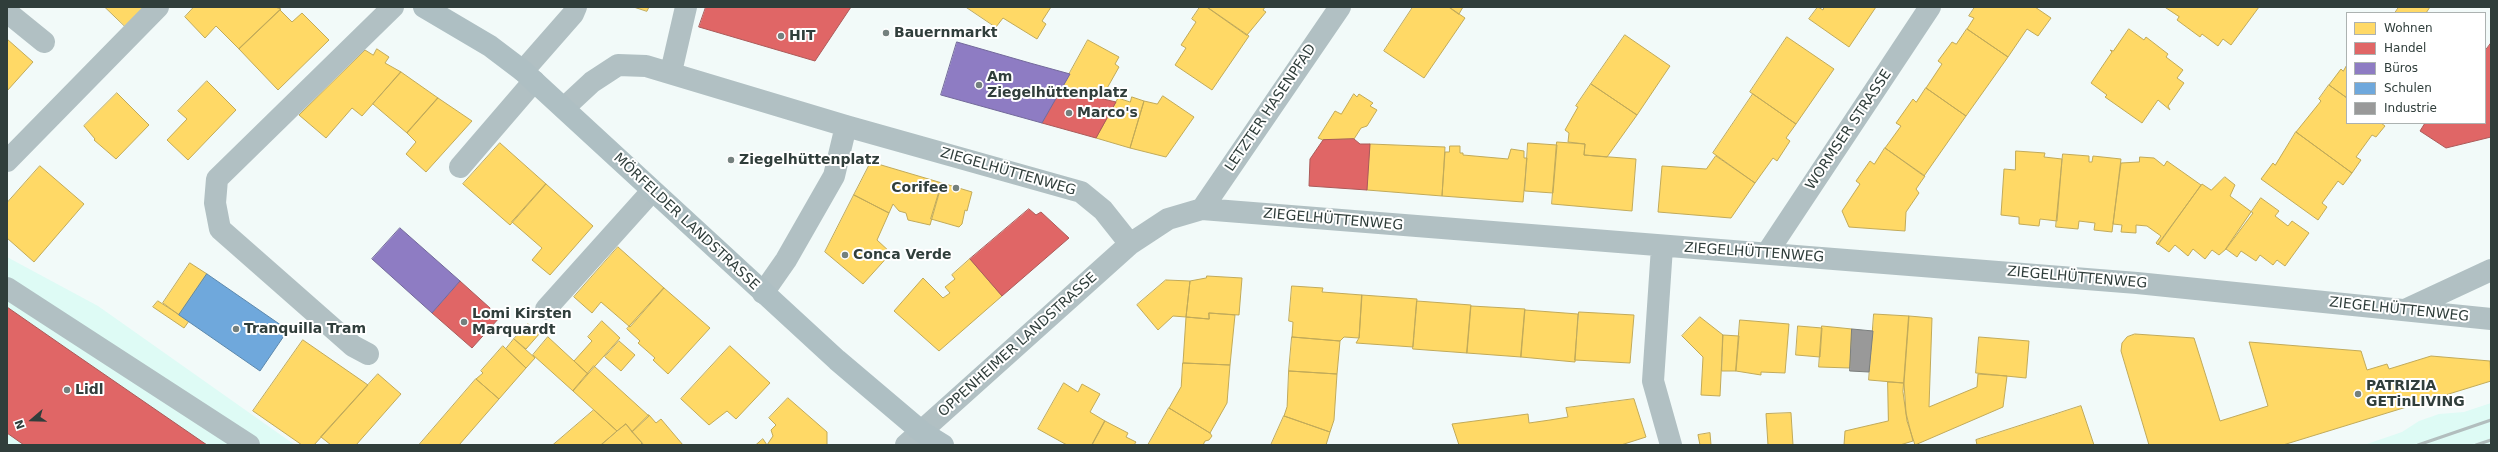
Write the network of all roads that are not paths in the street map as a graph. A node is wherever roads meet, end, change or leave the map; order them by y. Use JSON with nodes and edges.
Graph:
{"nodes":[{"id":1,"x":158,"y":7,"type":"edge"},
{"id":2,"x":393,"y":7,"type":"edge"},
{"id":3,"x":424,"y":7,"type":"edge"},
{"id":4,"x":576,"y":7,"type":"edge"},
{"id":5,"x":686,"y":7,"type":"edge"},
{"id":6,"x":1340,"y":7,"type":"edge"},
{"id":7,"x":1930,"y":7,"type":"edge"},
{"id":8,"x":7,"y":12,"type":"edge"},
{"id":9,"x":44,"y":42,"type":"dead end"},
{"id":10,"x":670,"y":72,"type":"junction"},
{"id":11,"x":528,"y":76,"type":"junction"},
{"id":12,"x":564,"y":108,"type":"junction"},
{"id":13,"x":846,"y":126,"type":"junction"},
{"id":14,"x":7,"y":161,"type":"edge"},
{"id":15,"x":460,"y":168,"type":"dead end"},
{"id":16,"x":652,"y":190,"type":"junction"},
{"id":17,"x":1202,"y":209,"type":"junction"},
{"id":18,"x":1130,"y":244,"type":"junction"},
{"id":19,"x":1662,"y":247,"type":"junction"},
{"id":20,"x":1767,"y":253,"type":"junction"},
{"id":21,"x":2491,"y":270,"type":"edge"},
{"id":22,"x":7,"y":288,"type":"edge"},
{"id":23,"x":762,"y":293,"type":"junction"},
{"id":24,"x":546,"y":309,"type":"dead end"},
{"id":25,"x":2405,"y":310,"type":"junction"},
{"id":26,"x":2491,"y":319,"type":"edge"},
{"id":27,"x":368,"y":354,"type":"dead end"},
{"id":28,"x":914,"y":438,"type":"edge"},
{"id":29,"x":249,"y":445,"type":"edge"},
{"id":30,"x":943,"y":445,"type":"edge"},
{"id":31,"x":1671,"y":445,"type":"edge"}],
"edges":[{"from":1,"to":14,"type":"street"},
{"from":2,"to":27,"type":"street"},
{"from":3,"to":11,"type":"main road","name":"MÖRFELDER LANDSTRASSE"},
{"from":4,"to":11,"type":"street"},
{"from":5,"to":10,"type":"street"},
{"from":6,"to":17,"type":"street","name":"LETZTER HASENPFAD"},
{"from":7,"to":20,"type":"street","name":"WORMSER STRASSE"},
{"from":8,"to":9,"type":"street"},
{"from":10,"to":12,"type":"street","name":"ZIEGELHÜTTENWEG"},
{"from":10,"to":13,"type":"street","name":"ZIEGELHÜTTENWEG"},
{"from":11,"to":12,"type":"main road","name":"MÖRFELDER LANDSTRASSE"},
{"from":11,"to":15,"type":"street"},
{"from":12,"to":16,"type":"main road","name":"MÖRFELDER LANDSTRASSE"},
{"from":13,"to":18,"type":"street","name":"ZIEGELHÜTTENWEG"},
{"from":13,"to":23,"type":"street"},
{"from":16,"to":23,"type":"main road","name":"MÖRFELDER LANDSTRASSE"},
{"from":16,"to":24,"type":"street"},
{"from":17,"to":18,"type":"street","name":"ZIEGELHÜTTENWEG"},
{"from":17,"to":19,"type":"street","name":"ZIEGELHÜTTENWEG"},
{"from":18,"to":28,"type":"street","name":"OPPENHEIMER LANDSTRASSE"},
{"from":19,"to":20,"type":"street","name":"ZIEGELHÜTTENWEG"},
{"from":19,"to":31,"type":"street"},
{"from":20,"to":25,"type":"street","name":"ZIEGELHÜTTENWEG"},
{"from":21,"to":25,"type":"street"},
{"from":22,"to":29,"type":"street"},
{"from":23,"to":28,"type":"main road","name":"MÖRFELDER LANDSTRASSE"},
{"from":25,"to":26,"type":"street","name":"ZIEGELHÜTTENWEG"},
{"from":28,"to":30,"type":"main road","name":"MÖRFELDER LANDSTRASSE"}]}
